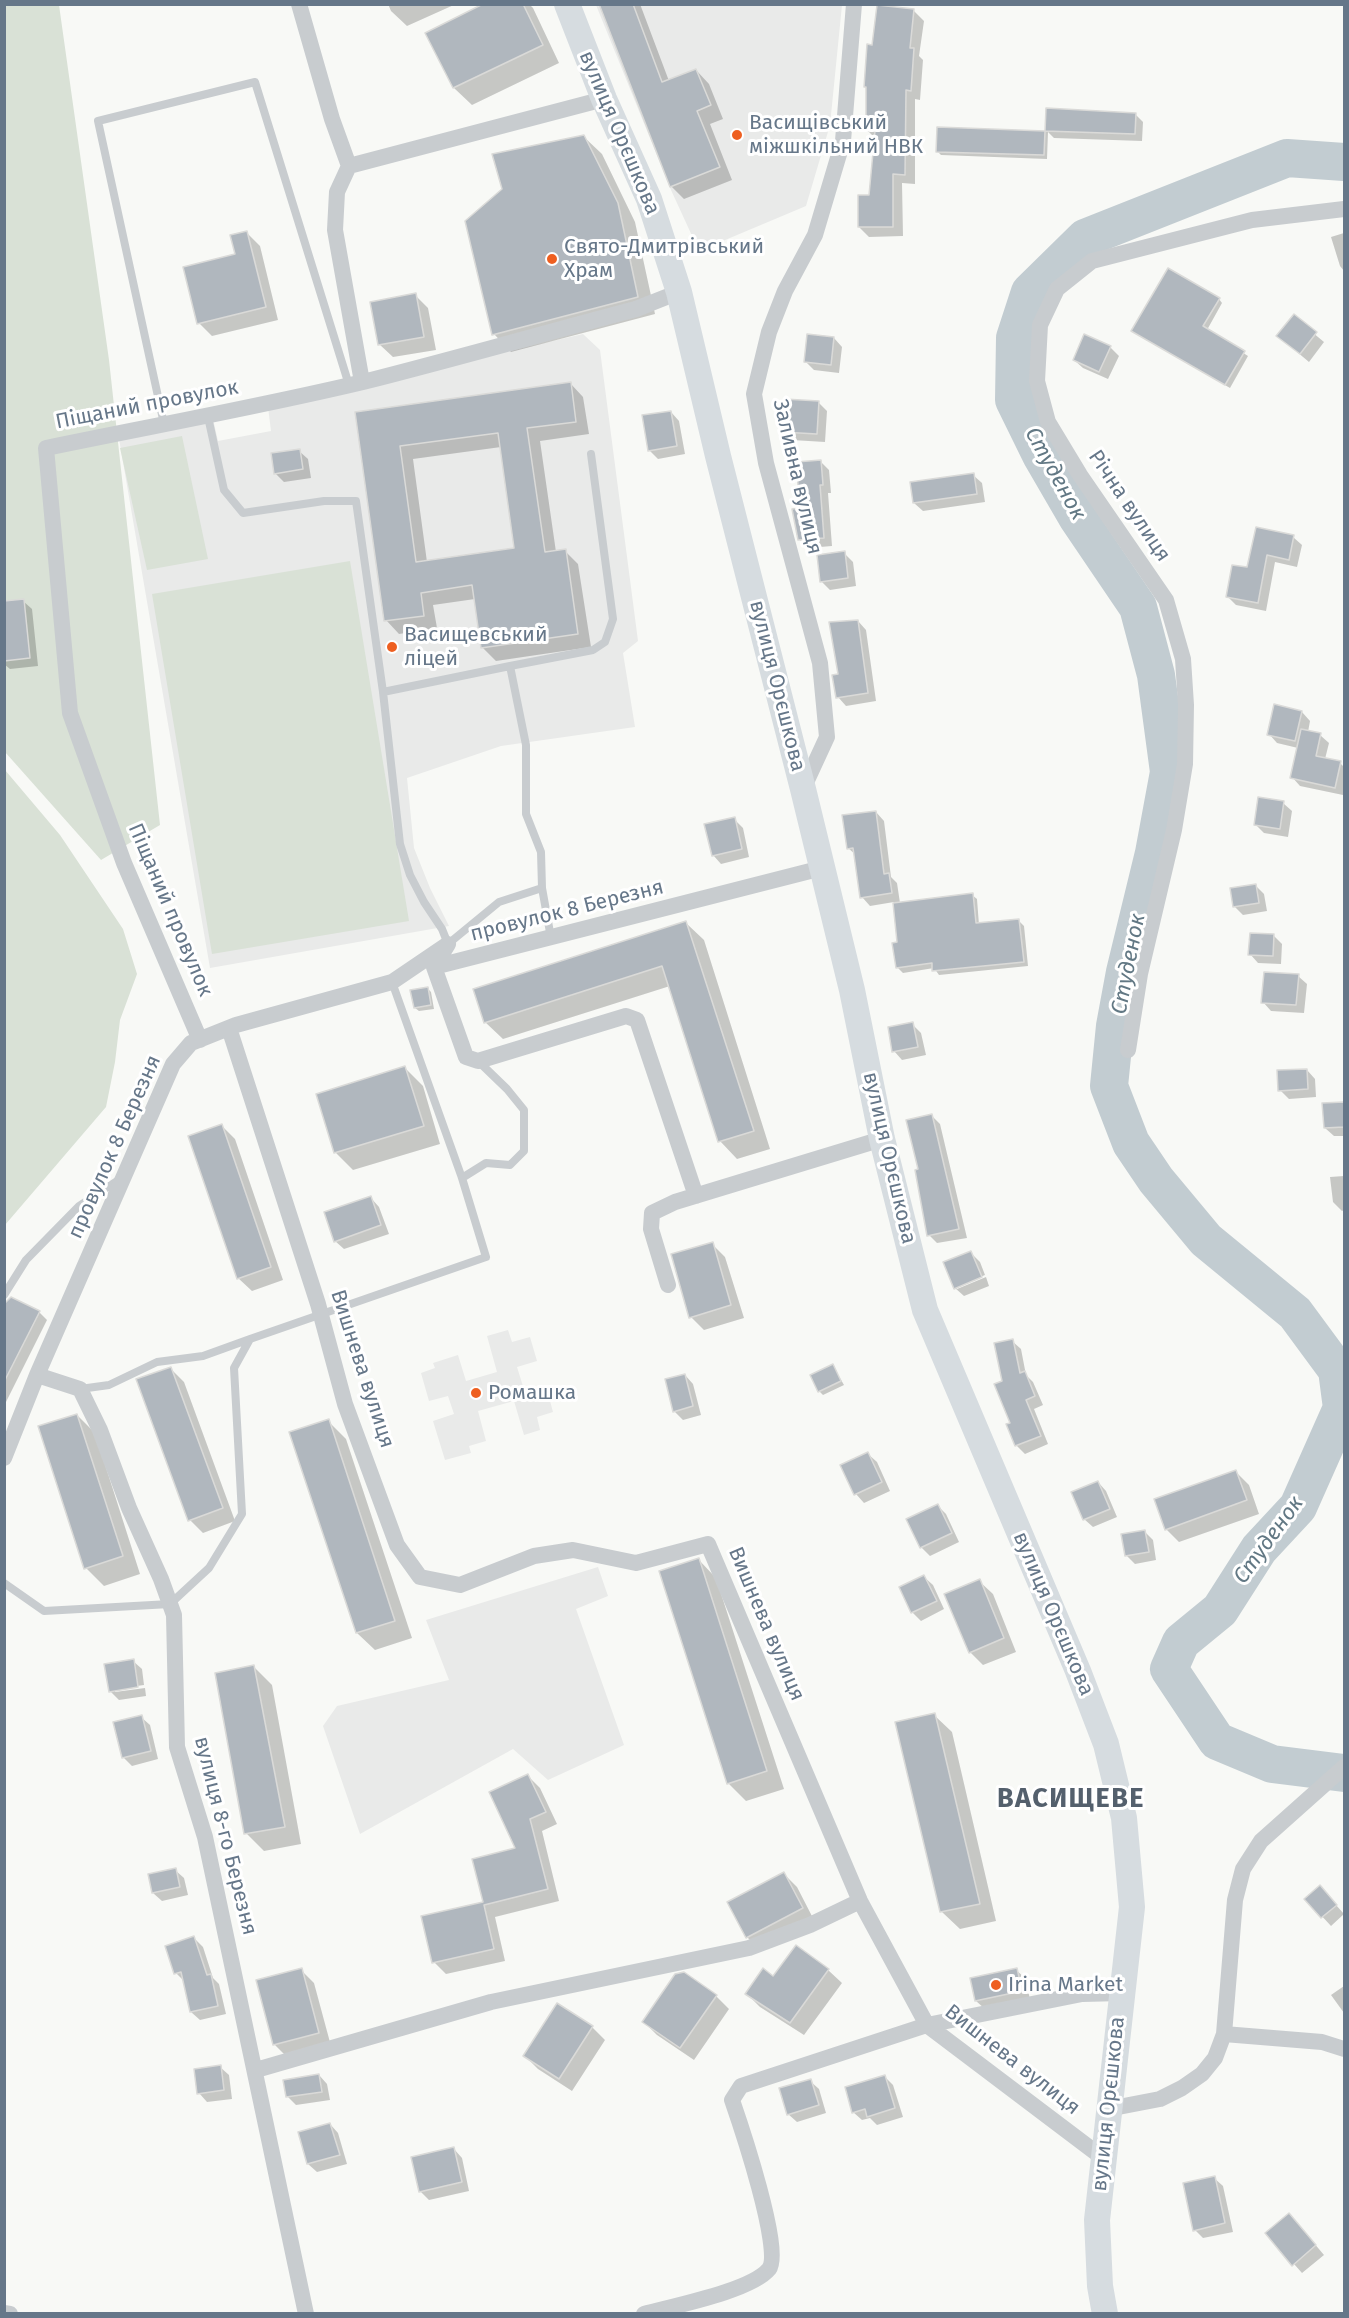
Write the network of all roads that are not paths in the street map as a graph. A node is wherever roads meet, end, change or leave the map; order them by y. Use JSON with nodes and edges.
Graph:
{"nodes":[{"id":1,"x":298,"y":4,"type":"edge"},
{"id":2,"x":567,"y":4,"type":"edge"},
{"id":3,"x":854,"y":4,"type":"edge"},
{"id":4,"x":603,"y":99,"type":"junction"},
{"id":5,"x":349,"y":166,"type":"junction"},
{"id":6,"x":1344,"y":209,"type":"edge"},
{"id":7,"x":679,"y":292,"type":"junction"},
{"id":8,"x":356,"y":383,"type":"junction"},
{"id":9,"x":208,"y":417,"type":"junction"},
{"id":10,"x":164,"y":424,"type":"junction"},
{"id":11,"x":591,"y":454,"type":"dead end"},
{"id":12,"x":510,"y":666,"type":"junction"},
{"id":13,"x":382,"y":692,"type":"junction"},
{"id":14,"x":803,"y":789,"type":"junction"},
{"id":15,"x":822,"y":868,"type":"junction"},
{"id":16,"x":542,"y":888,"type":"junction"},
{"id":17,"x":551,"y":939,"type":"junction"},
{"id":18,"x":448,"y":944,"type":"junction"},
{"id":19,"x":434,"y":967,"type":"junction"},
{"id":20,"x":392,"y":982,"type":"junction"},
{"id":21,"x":229,"y":1028,"type":"junction"},
{"id":22,"x":200,"y":1040,"type":"junction"},
{"id":23,"x":1128,"y":1050,"type":"dead end"},
{"id":24,"x":478,"y":1061,"type":"junction"},
{"id":25,"x":882,"y":1139,"type":"junction"},
{"id":26,"x":126,"y":1176,"type":"junction"},
{"id":27,"x":462,"y":1178,"type":"junction"},
{"id":28,"x":696,"y":1196,"type":"junction"},
{"id":29,"x":668,"y":1285,"type":"dead end"},
{"id":30,"x":4,"y":1295,"type":"edge"},
{"id":31,"x":320,"y":1314,"type":"junction"},
{"id":32,"x":250,"y":1339,"type":"junction"},
{"id":33,"x":37,"y":1375,"type":"junction"},
{"id":34,"x":80,"y":1389,"type":"junction"},
{"id":35,"x":4,"y":1458,"type":"edge"},
{"id":36,"x":4,"y":1583,"type":"edge"},
{"id":37,"x":170,"y":1604,"type":"junction"},
{"id":38,"x":1344,"y":1767,"type":"edge"},
{"id":39,"x":860,"y":1901,"type":"junction"},
{"id":40,"x":1122,"y":1993,"type":"junction"},
{"id":41,"x":927,"y":2025,"type":"junction"},
{"id":42,"x":1224,"y":2034,"type":"junction"},
{"id":43,"x":1344,"y":2049,"type":"edge"},
{"id":44,"x":256,"y":2070,"type":"junction"},
{"id":45,"x":1108,"y":2109,"type":"junction"},
{"id":46,"x":1103,"y":2158,"type":"junction"},
{"id":47,"x":4,"y":2313,"type":"edge"},
{"id":48,"x":10,"y":2313,"type":"edge"},
{"id":49,"x":306,"y":2313,"type":"edge"},
{"id":50,"x":644,"y":2313,"type":"edge"},
{"id":51,"x":1105,"y":2313,"type":"edge"}],
"edges":[{"from":1,"to":5,"type":"street"},
{"from":2,"to":4,"type":"main road","name":"вулиця Орєшкова"},
{"from":3,"to":14,"type":"street","name":"Заливна вулиця"},
{"from":4,"to":5,"type":"street"},
{"from":4,"to":7,"type":"main road","name":"вулиця Орєшкова"},
{"from":5,"to":8,"type":"street"},
{"from":6,"to":23,"type":"street","name":"Річна вулиця"},
{"from":7,"to":8,"type":"street","name":"Піщаний провулок"},
{"from":7,"to":14,"type":"main road","name":"вулиця Орєшкова"},
{"from":8,"to":9,"type":"street","name":"Піщаний провулок"},
{"from":8,"to":10,"type":"lane"},
{"from":9,"to":10,"type":"street","name":"Піщаний провулок"},
{"from":9,"to":13,"type":"lane"},
{"from":10,"to":22,"type":"street","name":"Піщаний провулок"},
{"from":11,"to":12,"type":"lane"},
{"from":12,"to":13,"type":"lane"},
{"from":12,"to":16,"type":"lane"},
{"from":13,"to":18,"type":"lane"},
{"from":14,"to":15,"type":"main road","name":"вулиця Орєшкова"},
{"from":15,"to":17,"type":"street","name":"провулок 8 Березня"},
{"from":15,"to":25,"type":"main road","name":"вулиця Орєшкова"},
{"from":16,"to":17,"type":"lane"},
{"from":16,"to":18,"type":"lane"},
{"from":17,"to":19,"type":"street","name":"провулок 8 Березня"},
{"from":18,"to":19,"type":"street","name":"провулок 8 Березня"},
{"from":18,"to":20,"type":"street","name":"провулок 8 Березня"},
{"from":19,"to":24,"type":"street"},
{"from":20,"to":21,"type":"street","name":"провулок 8 Березня"},
{"from":20,"to":27,"type":"lane"},
{"from":21,"to":22,"type":"street","name":"провулок 8 Березня"},
{"from":21,"to":31,"type":"street","name":"Вишнева вулиця"},
{"from":22,"to":26,"type":"street","name":"провулок 8 Березня"},
{"from":24,"to":27,"type":"lane"},
{"from":24,"to":28,"type":"street"},
{"from":25,"to":28,"type":"street"},
{"from":25,"to":40,"type":"main road","name":"вулиця Орєшкова"},
{"from":26,"to":30,"type":"lane"},
{"from":26,"to":33,"type":"street","name":"провулок 8 Березня"},
{"from":27,"to":31,"type":"lane"},
{"from":28,"to":29,"type":"street"},
{"from":31,"to":32,"type":"lane"},
{"from":31,"to":39,"type":"street","name":"Вишнева вулиця"},
{"from":32,"to":34,"type":"lane"},
{"from":32,"to":37,"type":"lane"},
{"from":33,"to":34,"type":"street"},
{"from":33,"to":35,"type":"street","name":"провулок 8 Березня"},
{"from":34,"to":37,"type":"street","name":"вулиця 8-го Березня"},
{"from":36,"to":37,"type":"lane"},
{"from":37,"to":44,"type":"street","name":"вулиця 8-го Березня"},
{"from":38,"to":42,"type":"street"},
{"from":39,"to":41,"type":"street","name":"Вишнева вулиця"},
{"from":39,"to":44,"type":"street"},
{"from":40,"to":41,"type":"street"},
{"from":40,"to":45,"type":"main road","name":"вулиця Орєшкова"},
{"from":41,"to":46,"type":"street","name":"Вишнева вулиця"},
{"from":41,"to":50,"type":"street"},
{"from":42,"to":43,"type":"street"},
{"from":42,"to":45,"type":"street"},
{"from":44,"to":49,"type":"street","name":"вулиця 8-го Березня"},
{"from":45,"to":46,"type":"main road","name":"вулиця Орєшкова"},
{"from":46,"to":51,"type":"main road","name":"вулиця Орєшкова"},
{"from":47,"to":48,"type":"street"}]}
